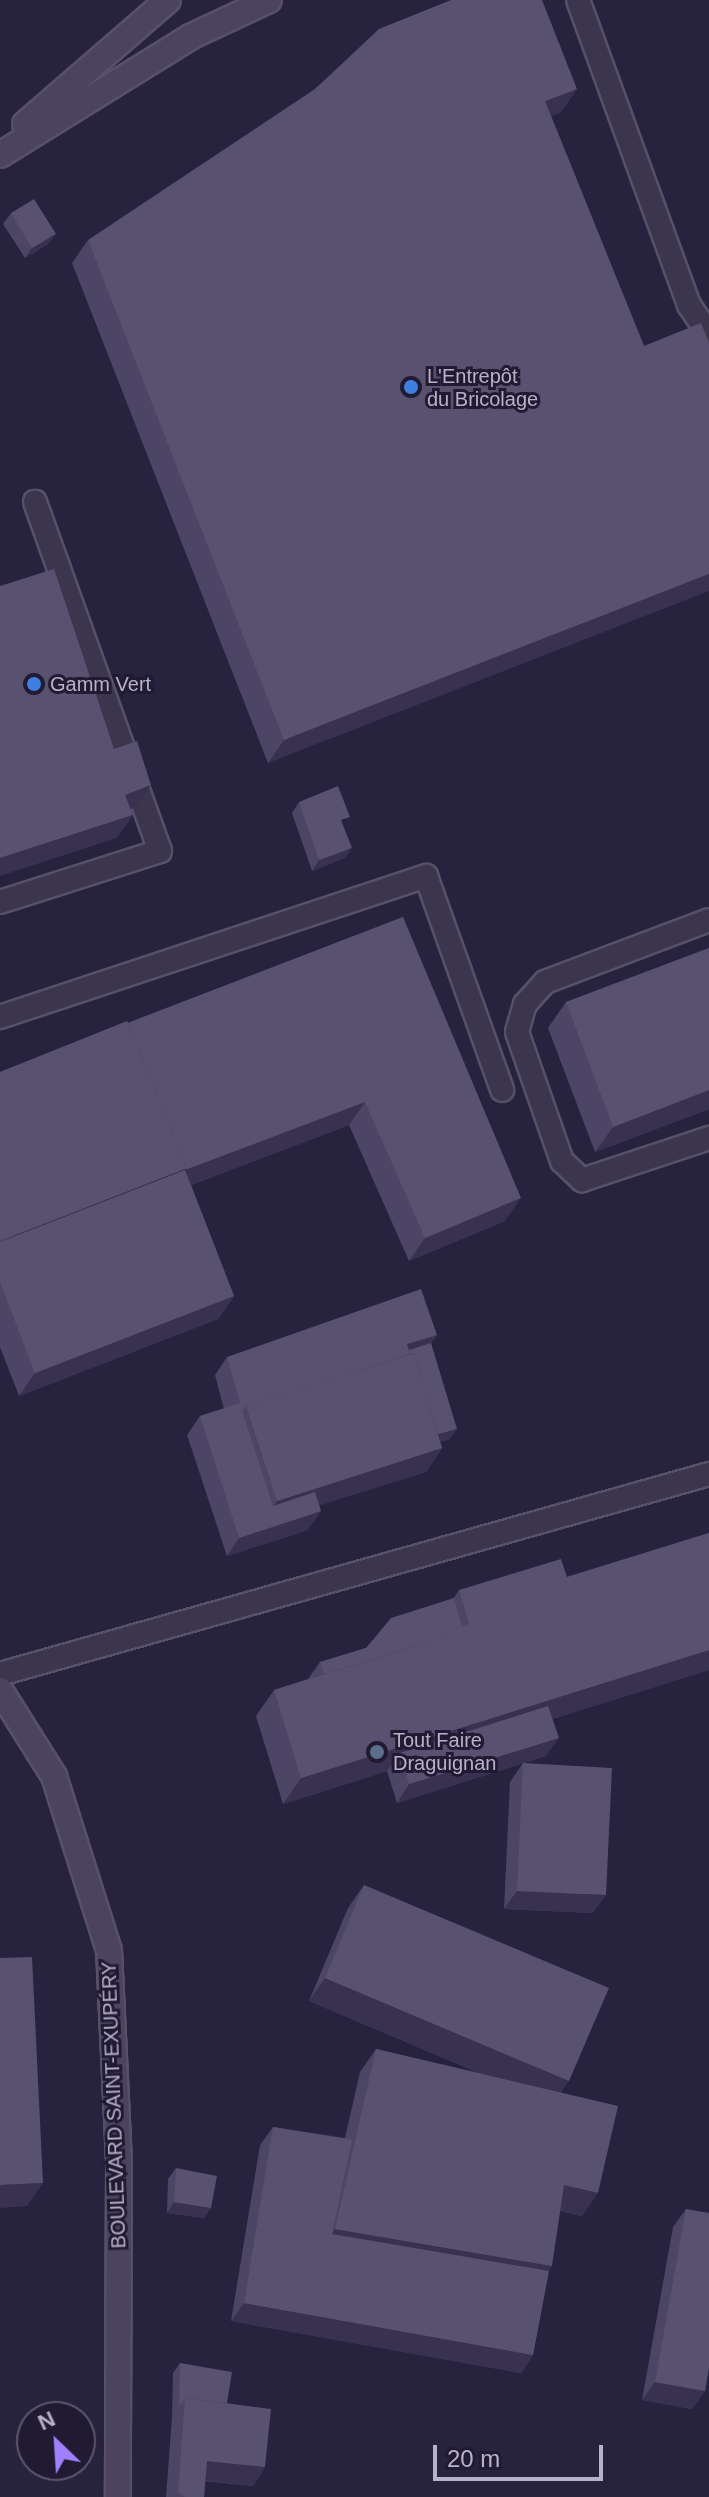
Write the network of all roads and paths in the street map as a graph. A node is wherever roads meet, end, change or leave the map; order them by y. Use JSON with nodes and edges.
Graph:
{"nodes":[{"id":1,"x":168,"y":0,"type":"edge"},
{"id":2,"x":269,"y":0,"type":"edge"},
{"id":3,"x":578,"y":0,"type":"edge"},
{"id":4,"x":0,"y":148,"type":"edge"},
{"id":5,"x":0,"y":155,"type":"edge"},
{"id":6,"x":709,"y":335,"type":"edge"},
{"id":7,"x":35,"y":502,"type":"dead end"},
{"id":8,"x":0,"y":902,"type":"edge"},
{"id":9,"x":709,"y":920,"type":"edge"},
{"id":10,"x":0,"y":1017,"type":"edge"},
{"id":11,"x":502,"y":1090,"type":"dead end"},
{"id":12,"x":709,"y":1138,"type":"edge"},
{"id":13,"x":709,"y":1474,"type":"edge"},
{"id":14,"x":0,"y":1674,"type":"edge"},
{"id":15,"x":0,"y":1690,"type":"edge"},
{"id":16,"x":118,"y":2497,"type":"edge"}],
"edges":[{"from":1,"to":4,"type":"street"},
{"from":2,"to":5,"type":"street"},
{"from":3,"to":6,"type":"lane"},
{"from":7,"to":8,"type":"lane"},
{"from":9,"to":12,"type":"lane"},
{"from":10,"to":11,"type":"lane"},
{"from":13,"to":14,"type":"lane"},
{"from":15,"to":16,"type":"street","name":"BOULEVARD SAINT-EXUPÉRY"}]}
